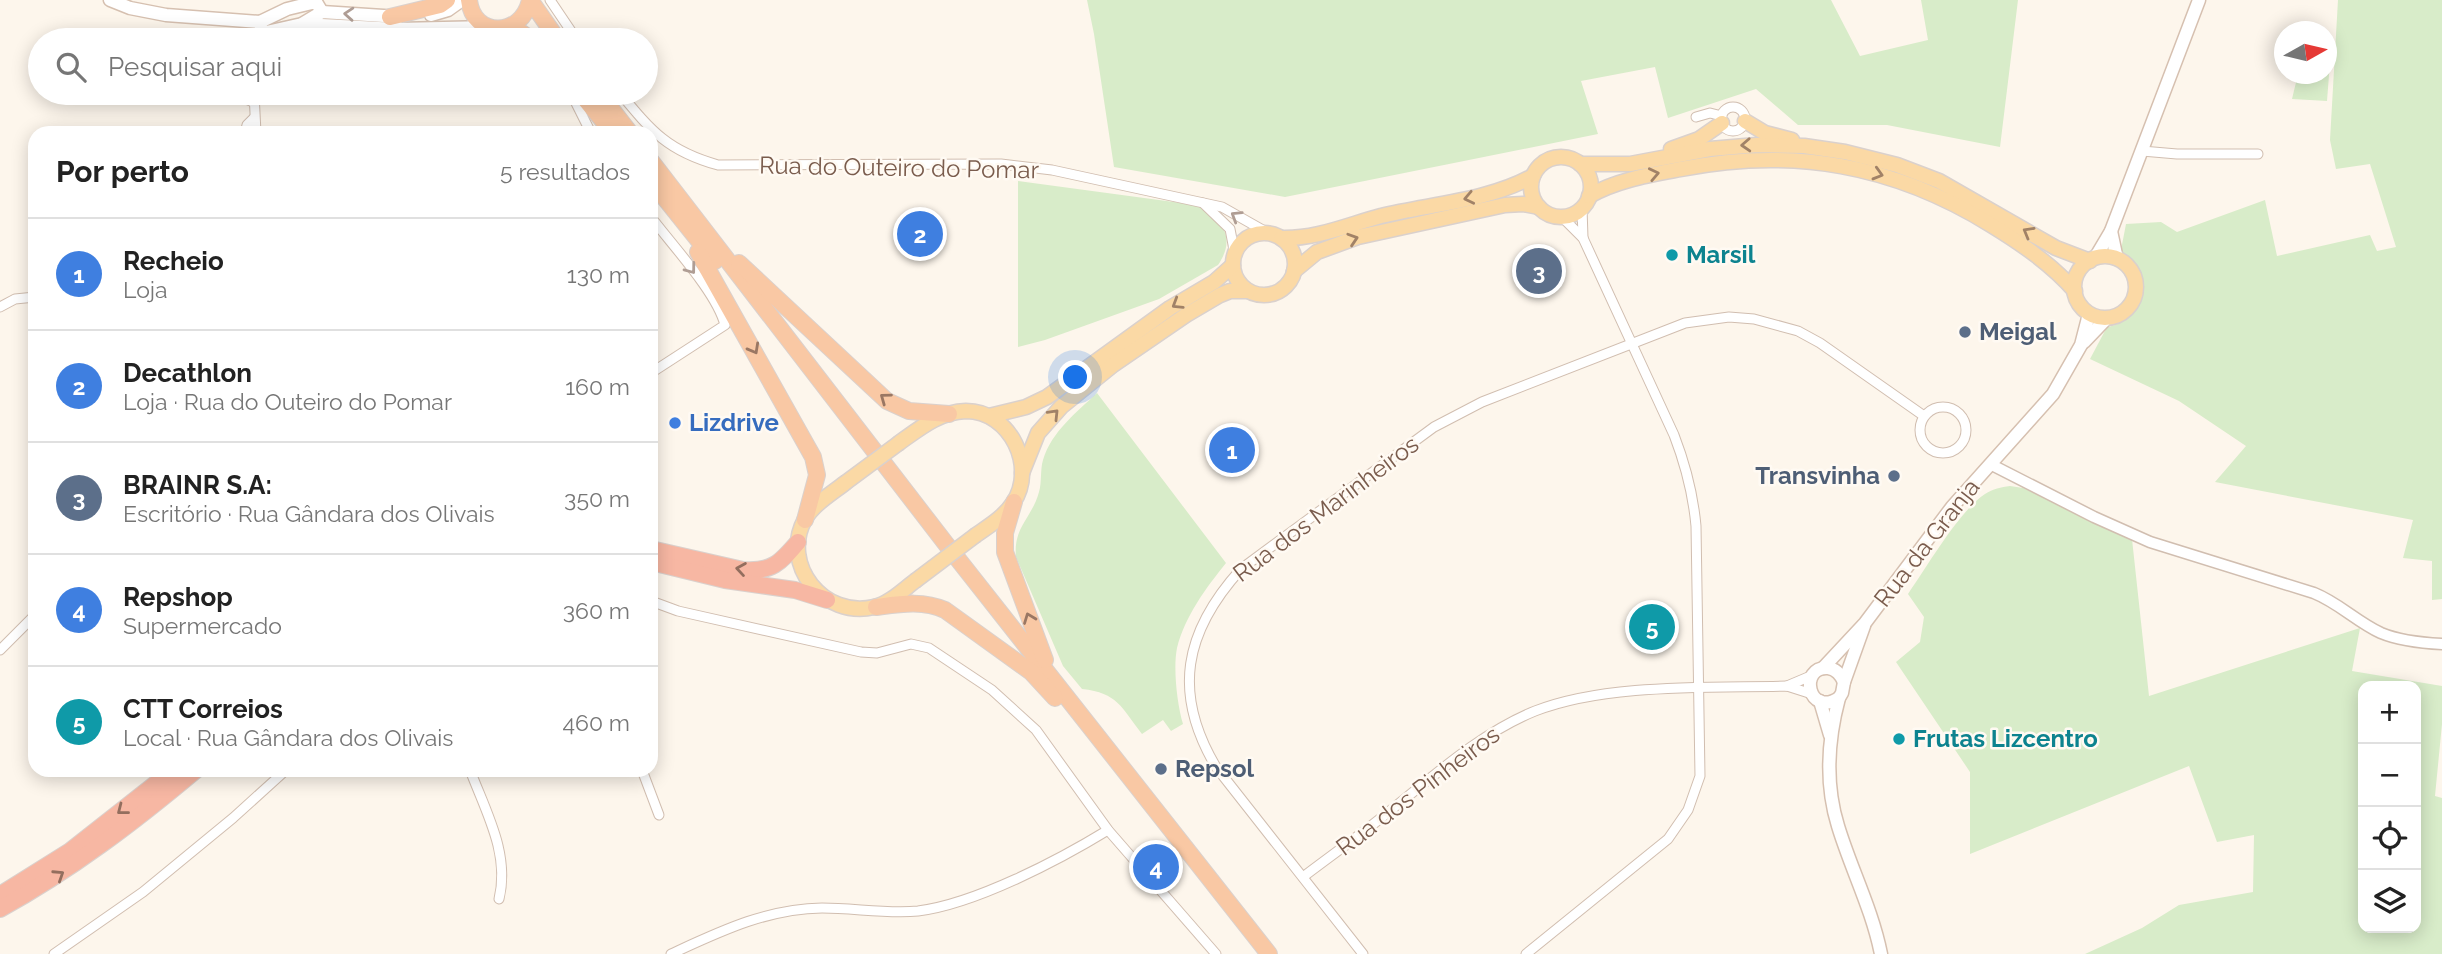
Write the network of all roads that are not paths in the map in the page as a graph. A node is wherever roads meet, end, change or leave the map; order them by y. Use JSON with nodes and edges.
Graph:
{"nodes":[{"id":1,"x":110,"y":0,"type":"edge"},
{"id":2,"x":447,"y":0,"type":"edge"},
{"id":3,"x":462,"y":0,"type":"edge"},
{"id":4,"x":469,"y":0,"type":"edge"},
{"id":5,"x":530,"y":0,"type":"edge"},
{"id":6,"x":550,"y":0,"type":"edge"},
{"id":7,"x":2199,"y":0,"type":"edge"},
{"id":8,"x":319,"y":5,"type":"edge"},
{"id":9,"x":390,"y":17,"type":"junction"},
{"id":10,"x":302,"y":24,"type":"junction"},
{"id":11,"x":513,"y":26,"type":"junction"},
{"id":12,"x":490,"y":27,"type":"junction"},
{"id":13,"x":239,"y":28,"type":"edge"},
{"id":14,"x":266,"y":28,"type":"edge"},
{"id":15,"x":287,"y":28,"type":"edge"},
{"id":16,"x":378,"y":28,"type":"edge"},
{"id":17,"x":444,"y":28,"type":"edge"},
{"id":18,"x":516,"y":28,"type":"edge"},
{"id":19,"x":550,"y":28,"type":"edge"},
{"id":20,"x":567,"y":28,"type":"edge"},
{"id":21,"x":254,"y":105,"type":"edge"},
{"id":22,"x":577,"y":105,"type":"edge"},
{"id":23,"x":590,"y":105,"type":"edge"},
{"id":24,"x":608,"y":105,"type":"edge"},
{"id":25,"x":631,"y":105,"type":"edge"},
{"id":26,"x":254,"y":117,"type":"junction"},
{"id":27,"x":1696,"y":117,"type":"dead end"},
{"id":28,"x":1722,"y":120,"type":"junction"},
{"id":29,"x":1745,"y":121,"type":"junction"},
{"id":30,"x":247,"y":126,"type":"edge"},
{"id":31,"x":255,"y":126,"type":"edge"},
{"id":32,"x":588,"y":126,"type":"edge"},
{"id":33,"x":607,"y":126,"type":"edge"},
{"id":34,"x":625,"y":126,"type":"edge"},
{"id":35,"x":650,"y":126,"type":"edge"},
{"id":36,"x":658,"y":134,"type":"edge"},
{"id":37,"x":1828,"y":149,"type":"junction"},
{"id":38,"x":2142,"y":151,"type":"junction"},
{"id":39,"x":2258,"y":153,"type":"dead end"},
{"id":40,"x":1643,"y":162,"type":"junction"},
{"id":41,"x":1580,"y":164,"type":"junction"},
{"id":42,"x":658,"y":167,"type":"edge"},
{"id":43,"x":658,"y":169,"type":"edge"},
{"id":44,"x":1533,"y":176,"type":"junction"},
{"id":45,"x":658,"y":190,"type":"edge"},
{"id":46,"x":1202,"y":202,"type":"junction"},
{"id":47,"x":1585,"y":202,"type":"junction"},
{"id":48,"x":669,"y":205,"type":"junction"},
{"id":49,"x":1539,"y":207,"type":"junction"},
{"id":50,"x":1562,"y":217,"type":"junction"},
{"id":51,"x":658,"y":226,"type":"edge"},
{"id":52,"x":2111,"y":231,"type":"junction"},
{"id":53,"x":1275,"y":236,"type":"junction"},
{"id":54,"x":1583,"y":238,"type":"junction"},
{"id":55,"x":2117,"y":259,"type":"junction"},
{"id":56,"x":1234,"y":260,"type":"junction"},
{"id":57,"x":2092,"y":260,"type":"junction"},
{"id":58,"x":1294,"y":271,"type":"junction"},
{"id":59,"x":1248,"y":291,"type":"junction"},
{"id":60,"x":2075,"y":291,"type":"junction"},
{"id":61,"x":28,"y":298,"type":"edge"},
{"id":62,"x":0,"y":307,"type":"edge"},
{"id":63,"x":2089,"y":314,"type":"junction"},
{"id":64,"x":2107,"y":318,"type":"junction"},
{"id":65,"x":1631,"y":342,"type":"junction"},
{"id":66,"x":2081,"y":345,"type":"junction"},
{"id":67,"x":658,"y":368,"type":"edge"},
{"id":68,"x":949,"y":414,"type":"junction"},
{"id":69,"x":989,"y":416,"type":"junction"},
{"id":70,"x":1924,"y":416,"type":"junction"},
{"id":71,"x":1990,"y":464,"type":"junction"},
{"id":72,"x":1022,"y":473,"type":"junction"},
{"id":73,"x":1014,"y":502,"type":"junction"},
{"id":74,"x":805,"y":520,"type":"junction"},
{"id":75,"x":798,"y":542,"type":"junction"},
{"id":76,"x":658,"y":551,"type":"edge"},
{"id":77,"x":658,"y":564,"type":"edge"},
{"id":78,"x":827,"y":600,"type":"junction"},
{"id":79,"x":658,"y":604,"type":"edge"},
{"id":80,"x":876,"y":607,"type":"junction"},
{"id":81,"x":28,"y":622,"type":"edge"},
{"id":82,"x":1865,"y":623,"type":"junction"},
{"id":83,"x":2442,"y":645,"type":"edge"},
{"id":84,"x":0,"y":650,"type":"edge"},
{"id":85,"x":1818,"y":672,"type":"junction"},
{"id":86,"x":1055,"y":681,"type":"junction"},
{"id":87,"x":1844,"y":682,"type":"junction"},
{"id":88,"x":1787,"y":686,"type":"junction"},
{"id":89,"x":1698,"y":688,"type":"junction"},
{"id":90,"x":1816,"y":698,"type":"junction"},
{"id":91,"x":1839,"y":698,"type":"junction"},
{"id":92,"x":1066,"y":706,"type":"junction"},
{"id":93,"x":1830,"y":735,"type":"junction"},
{"id":94,"x":164,"y":777,"type":"edge"},
{"id":95,"x":188,"y":777,"type":"edge"},
{"id":96,"x":278,"y":777,"type":"edge"},
{"id":97,"x":473,"y":777,"type":"edge"},
{"id":98,"x":645,"y":777,"type":"edge"},
{"id":99,"x":659,"y":815,"type":"dead end"},
{"id":100,"x":1108,"y":830,"type":"junction"},
{"id":101,"x":70,"y":851,"type":"junction"},
{"id":102,"x":1303,"y":877,"type":"junction"},
{"id":103,"x":0,"y":885,"type":"edge"},
{"id":104,"x":0,"y":895,"type":"edge"},
{"id":105,"x":499,"y":899,"type":"dead end"},
{"id":106,"x":0,"y":909,"type":"edge"},
{"id":107,"x":54,"y":954,"type":"edge"},
{"id":108,"x":671,"y":954,"type":"edge"},
{"id":109,"x":1216,"y":954,"type":"edge"},
{"id":110,"x":1259,"y":954,"type":"edge"},
{"id":111,"x":1269,"y":954,"type":"edge"},
{"id":112,"x":1363,"y":954,"type":"edge"},
{"id":113,"x":1526,"y":954,"type":"edge"},
{"id":114,"x":1881,"y":954,"type":"edge"}],
"edges":[{"from":1,"to":13,"type":"main road"},
{"from":2,"to":9,"type":"highway"},
{"from":3,"to":9,"type":"main road"},
{"from":4,"to":12,"type":"highway"},
{"from":5,"to":11,"type":"highway"},
{"from":5,"to":19,"type":"highway"},
{"from":6,"to":20,"type":"street"},
{"from":7,"to":38,"type":"main road"},
{"from":9,"to":8,"type":"main road","one_way":true},
{"from":8,"to":10,"type":"main road"},
{"from":8,"to":14,"type":"main road"},
{"from":10,"to":15,"type":"main road"},
{"from":10,"to":16,"type":"main road"},
{"from":11,"to":12,"type":"highway"},
{"from":11,"to":18,"type":"highway"},
{"from":12,"to":17,"type":"main road"},
{"from":21,"to":26,"type":"street"},
{"from":22,"to":32,"type":"street"},
{"from":23,"to":33,"type":"highway"},
{"from":24,"to":34,"type":"highway"},
{"from":25,"to":35,"type":"street","name":"Rua do Outeiro do Pomar"},
{"from":26,"to":30,"type":"street"},
{"from":26,"to":31,"type":"street"},
{"from":27,"to":28,"type":"street"},
{"from":28,"to":29,"type":"street"},
{"from":28,"to":29,"type":"street"},
{"from":28,"to":40,"type":"main road"},
{"from":29,"to":37,"type":"main road"},
{"from":36,"to":46,"type":"street","name":"Rua do Outeiro do Pomar"},
{"from":37,"to":40,"type":"main road","one_way":true},
{"from":57,"to":37,"type":"main road","one_way":true},
{"from":38,"to":39,"type":"street"},
{"from":38,"to":52,"type":"main road"},
{"from":40,"to":41,"type":"main road"},
{"from":41,"to":44,"type":"main road"},
{"from":41,"to":47,"type":"main road"},
{"from":68,"to":42,"type":"highway","one_way":true},
{"from":43,"to":86,"type":"highway"},
{"from":44,"to":49,"type":"main road"},
{"from":44,"to":53,"type":"main road","one_way":true},
{"from":45,"to":48,"type":"highway"},
{"from":53,"to":46,"type":"street","name":"Rua do Outeiro do Pomar","one_way":true},
{"from":46,"to":56,"type":"street"},
{"from":47,"to":50,"type":"main road"},
{"from":47,"to":54,"type":"street"},
{"from":47,"to":60,"type":"main road","one_way":true},
{"from":48,"to":74,"type":"highway","one_way":true},
{"from":48,"to":92,"type":"highway"},
{"from":49,"to":50,"type":"main road"},
{"from":58,"to":49,"type":"main road","one_way":true},
{"from":50,"to":54,"type":"street"},
{"from":51,"to":67,"type":"street","one_way":true},
{"from":52,"to":55,"type":"main road"},
{"from":52,"to":57,"type":"main road"},
{"from":53,"to":56,"type":"main road"},
{"from":53,"to":58,"type":"main road"},
{"from":54,"to":65,"type":"street"},
{"from":55,"to":57,"type":"main road"},
{"from":55,"to":64,"type":"main road"},
{"from":56,"to":59,"type":"main road"},
{"from":56,"to":69,"type":"main road","one_way":true},
{"from":57,"to":60,"type":"main road"},
{"from":58,"to":59,"type":"main road"},
{"from":72,"to":59,"type":"main road","one_way":true},
{"from":60,"to":63,"type":"main road"},
{"from":61,"to":62,"type":"street"},
{"from":63,"to":64,"type":"main road"},
{"from":63,"to":66,"type":"main road"},
{"from":64,"to":66,"type":"main road"},
{"from":65,"to":70,"type":"street","name":"Rua dos Marinheiros"},
{"from":65,"to":89,"type":"street"},
{"from":65,"to":102,"type":"street","name":"Rua dos Marinheiros"},
{"from":66,"to":71,"type":"main road","name":"Rua da Granja"},
{"from":68,"to":69,"type":"main road"},
{"from":68,"to":74,"type":"main road","bridge":true},
{"from":69,"to":72,"type":"main road"},
{"from":70,"to":70,"type":"street"},
{"from":71,"to":82,"type":"main road","name":"Rua da Granja"},
{"from":71,"to":83,"type":"street"},
{"from":72,"to":73,"type":"main road"},
{"from":73,"to":80,"type":"main road","bridge":true},
{"from":86,"to":73,"type":"highway","one_way":true},
{"from":74,"to":75,"type":"main road"},
{"from":75,"to":76,"type":"highway","one_way":true},
{"from":75,"to":78,"type":"main road"},
{"from":77,"to":78,"type":"highway"},
{"from":78,"to":80,"type":"main road"},
{"from":79,"to":100,"type":"street"},
{"from":80,"to":92,"type":"highway"},
{"from":81,"to":84,"type":"street"},
{"from":82,"to":85,"type":"main road","name":"Rua da Granja"},
{"from":82,"to":87,"type":"main road","name":"Rua da Granja"},
{"from":85,"to":87,"type":"main road"},
{"from":85,"to":88,"type":"street","name":"Rua dos Pinheiros"},
{"from":85,"to":90,"type":"main road"},
{"from":86,"to":111,"type":"highway"},
{"from":87,"to":91,"type":"main road"},
{"from":88,"to":89,"type":"street","name":"Rua dos Pinheiros"},
{"from":88,"to":90,"type":"street","name":"Rua dos Pinheiros"},
{"from":89,"to":102,"type":"street","name":"Rua dos Pinheiros"},
{"from":89,"to":113,"type":"street"},
{"from":90,"to":91,"type":"main road"},
{"from":90,"to":93,"type":"main road"},
{"from":91,"to":93,"type":"main road"},
{"from":92,"to":110,"type":"highway"},
{"from":93,"to":114,"type":"main road"},
{"from":94,"to":101,"type":"highway","one_way":true},
{"from":106,"to":95,"type":"highway","one_way":true},
{"from":96,"to":107,"type":"street"},
{"from":97,"to":105,"type":"street"},
{"from":98,"to":99,"type":"street"},
{"from":100,"to":108,"type":"street"},
{"from":100,"to":109,"type":"street"},
{"from":101,"to":103,"type":"highway"},
{"from":101,"to":104,"type":"highway"},
{"from":102,"to":112,"type":"street","name":"Rua dos Marinheiros"}]}
